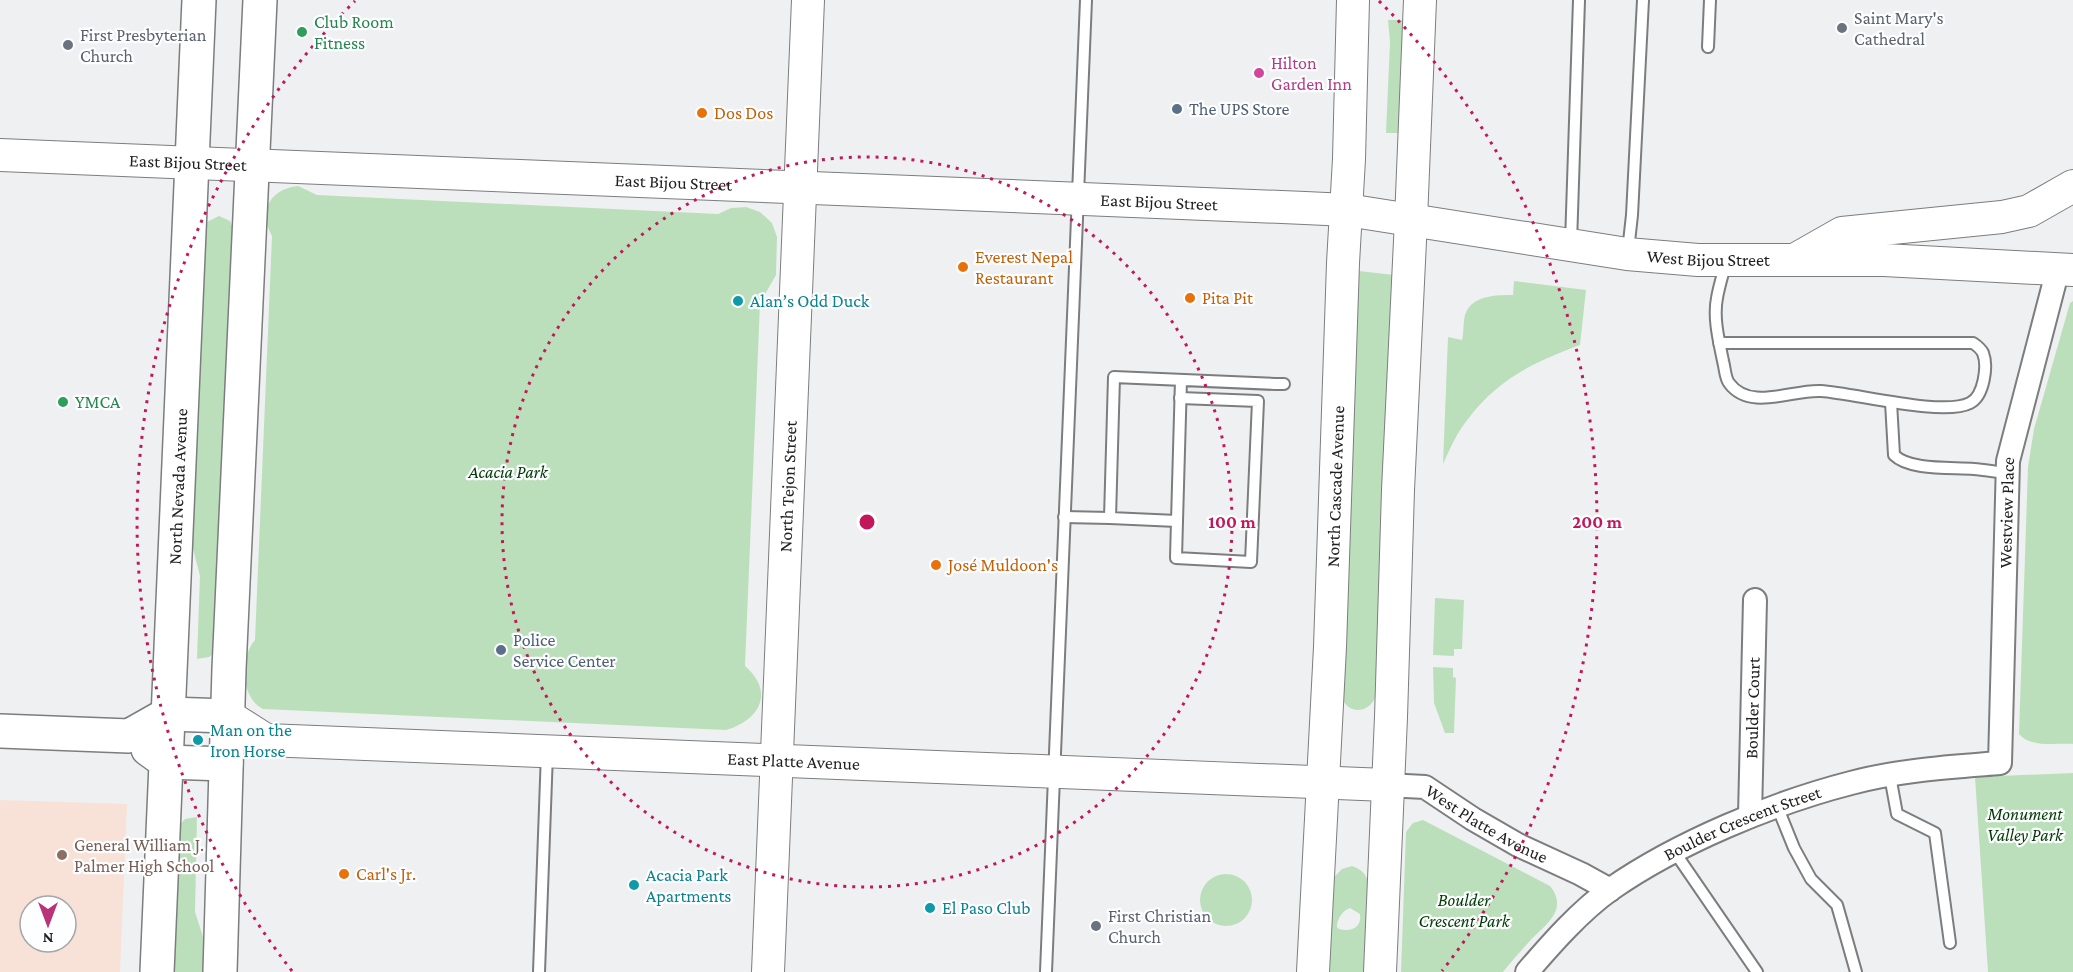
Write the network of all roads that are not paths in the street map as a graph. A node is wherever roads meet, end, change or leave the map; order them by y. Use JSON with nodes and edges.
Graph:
{"nodes":[{"id":1,"x":199,"y":0,"type":"edge"},
{"id":2,"x":260,"y":0,"type":"edge"},
{"id":3,"x":808,"y":0,"type":"edge"},
{"id":4,"x":1086,"y":0,"type":"edge"},
{"id":5,"x":1353,"y":0,"type":"edge"},
{"id":6,"x":1420,"y":0,"type":"edge"},
{"id":7,"x":1579,"y":0,"type":"edge"},
{"id":8,"x":1643,"y":0,"type":"edge"},
{"id":9,"x":1710,"y":0,"type":"edge"},
{"id":10,"x":1708,"y":47,"type":"dead end"},
{"id":11,"x":0,"y":155,"type":"edge"},
{"id":12,"x":193,"y":163,"type":"junction"},
{"id":13,"x":252,"y":165,"type":"junction"},
{"id":14,"x":2073,"y":186,"type":"edge"},
{"id":15,"x":800,"y":187,"type":"junction"},
{"id":16,"x":1078,"y":198,"type":"junction"},
{"id":17,"x":1347,"y":210,"type":"junction"},
{"id":18,"x":1412,"y":220,"type":"junction"},
{"id":19,"x":1571,"y":247,"type":"junction"},
{"id":20,"x":1627,"y":254,"type":"junction"},
{"id":21,"x":1798,"y":258,"type":"junction"},
{"id":22,"x":1727,"y":259,"type":"junction"},
{"id":23,"x":2066,"y":270,"type":"edge"},
{"id":24,"x":1719,"y":343,"type":"junction"},
{"id":25,"x":1181,"y":380,"type":"junction"},
{"id":26,"x":1284,"y":384,"type":"dead end"},
{"id":27,"x":1180,"y":398,"type":"junction"},
{"id":28,"x":1891,"y":402,"type":"junction"},
{"id":29,"x":2008,"y":473,"type":"junction"},
{"id":30,"x":1064,"y":517,"type":"junction"},
{"id":31,"x":1110,"y":518,"type":"junction"},
{"id":32,"x":1177,"y":521,"type":"junction"},
{"id":33,"x":1755,"y":600,"type":"dead end"},
{"id":34,"x":168,"y":714,"type":"junction"},
{"id":35,"x":228,"y":716,"type":"junction"},
{"id":36,"x":0,"y":731,"type":"edge"},
{"id":37,"x":129,"y":736,"type":"junction"},
{"id":38,"x":266,"y":740,"type":"junction"},
{"id":39,"x":547,"y":752,"type":"junction"},
{"id":40,"x":777,"y":761,"type":"junction"},
{"id":41,"x":166,"y":762,"type":"junction"},
{"id":42,"x":2000,"y":763,"type":"joint"},
{"id":43,"x":226,"y":764,"type":"junction"},
{"id":44,"x":1054,"y":772,"type":"junction"},
{"id":45,"x":1890,"y":776,"type":"junction"},
{"id":46,"x":1321,"y":783,"type":"junction"},
{"id":47,"x":1386,"y":785,"type":"junction"},
{"id":48,"x":1777,"y":806,"type":"junction"},
{"id":49,"x":1750,"y":816,"type":"junction"},
{"id":50,"x":1674,"y":851,"type":"junction"},
{"id":51,"x":1610,"y":890,"type":"junction"},
{"id":52,"x":1950,"y":944,"type":"dead end"},
{"id":53,"x":157,"y":972,"type":"edge"},
{"id":54,"x":220,"y":972,"type":"edge"},
{"id":55,"x":539,"y":972,"type":"edge"},
{"id":56,"x":768,"y":972,"type":"edge"},
{"id":57,"x":1046,"y":972,"type":"edge"},
{"id":58,"x":1313,"y":972,"type":"edge"},
{"id":59,"x":1380,"y":972,"type":"edge"},
{"id":60,"x":1527,"y":972,"type":"edge"},
{"id":61,"x":1757,"y":972,"type":"edge"},
{"id":62,"x":1856,"y":972,"type":"edge"}],
"edges":[{"from":1,"to":12,"type":"main road","name":"North Nevada Avenue"},
{"from":2,"to":13,"type":"main road"},
{"from":3,"to":15,"type":"main road","name":"North Tejon Street"},
{"from":4,"to":16,"type":"lane"},
{"from":5,"to":17,"type":"main road","name":"North Cascade Avenue"},
{"from":6,"to":18,"type":"main road"},
{"from":7,"to":19,"type":"lane"},
{"from":8,"to":20,"type":"lane"},
{"from":9,"to":10,"type":"lane"},
{"from":11,"to":12,"type":"main road","name":"East Bijou Street"},
{"from":12,"to":13,"type":"main road","name":"East Bijou Street"},
{"from":12,"to":34,"type":"main road","name":"North Nevada Avenue"},
{"from":13,"to":15,"type":"main road","name":"East Bijou Street"},
{"from":13,"to":35,"type":"main road"},
{"from":14,"to":21,"type":"main road"},
{"from":15,"to":16,"type":"main road","name":"East Bijou Street"},
{"from":15,"to":40,"type":"main road","name":"North Tejon Street"},
{"from":16,"to":17,"type":"main road","name":"East Bijou Street"},
{"from":16,"to":30,"type":"lane"},
{"from":17,"to":18,"type":"main road","name":"West Bijou Street"},
{"from":17,"to":46,"type":"main road","name":"North Cascade Avenue"},
{"from":18,"to":19,"type":"main road","name":"West Bijou Street"},
{"from":18,"to":47,"type":"main road"},
{"from":19,"to":20,"type":"main road","name":"West Bijou Street"},
{"from":20,"to":22,"type":"main road","name":"West Bijou Street"},
{"from":21,"to":22,"type":"main road","name":"West Bijou Street"},
{"from":21,"to":23,"type":"main road","name":"West Bijou Street"},
{"from":22,"to":24,"type":"lane"},
{"from":23,"to":29,"type":"street","name":"Westview Place"},
{"from":24,"to":28,"type":"lane"},
{"from":24,"to":28,"type":"lane"},
{"from":25,"to":26,"type":"lane"},
{"from":25,"to":27,"type":"lane"},
{"from":25,"to":31,"type":"lane"},
{"from":27,"to":32,"type":"lane"},
{"from":27,"to":32,"type":"lane"},
{"from":28,"to":29,"type":"lane"},
{"from":29,"to":42,"type":"street","name":"Westview Place"},
{"from":30,"to":31,"type":"lane"},
{"from":30,"to":44,"type":"lane"},
{"from":31,"to":32,"type":"lane"},
{"from":33,"to":49,"type":"street","name":"Boulder Court"},
{"from":34,"to":35,"type":"main road"},
{"from":34,"to":37,"type":"main road"},
{"from":34,"to":41,"type":"main road","name":"North Nevada Avenue"},
{"from":35,"to":38,"type":"main road","name":"East Platte Avenue"},
{"from":35,"to":43,"type":"main road"},
{"from":36,"to":37,"type":"main road"},
{"from":37,"to":41,"type":"main road"},
{"from":38,"to":39,"type":"main road","name":"East Platte Avenue"},
{"from":38,"to":43,"type":"main road"},
{"from":39,"to":40,"type":"main road","name":"East Platte Avenue"},
{"from":39,"to":55,"type":"lane"},
{"from":40,"to":44,"type":"main road","name":"East Platte Avenue"},
{"from":40,"to":56,"type":"main road","name":"North Tejon Street"},
{"from":41,"to":43,"type":"main road"},
{"from":41,"to":53,"type":"main road","name":"North Nevada Avenue"},
{"from":42,"to":45,"type":"street","name":"Boulder Crescent Street"},
{"from":43,"to":54,"type":"main road"},
{"from":44,"to":46,"type":"main road","name":"East Platte Avenue"},
{"from":44,"to":57,"type":"lane"},
{"from":45,"to":48,"type":"street","name":"Boulder Crescent Street"},
{"from":45,"to":52,"type":"lane"},
{"from":46,"to":47,"type":"main road","name":"West Platte Avenue"},
{"from":46,"to":58,"type":"main road","name":"North Cascade Avenue"},
{"from":47,"to":51,"type":"street","name":"West Platte Avenue"},
{"from":47,"to":59,"type":"main road"},
{"from":48,"to":49,"type":"street","name":"Boulder Crescent Street"},
{"from":48,"to":62,"type":"lane"},
{"from":49,"to":50,"type":"street","name":"Boulder Crescent Street"},
{"from":50,"to":51,"type":"street","name":"Boulder Crescent Street"},
{"from":50,"to":61,"type":"lane"},
{"from":51,"to":60,"type":"street","name":"Boulder Crescent Street"}]}
